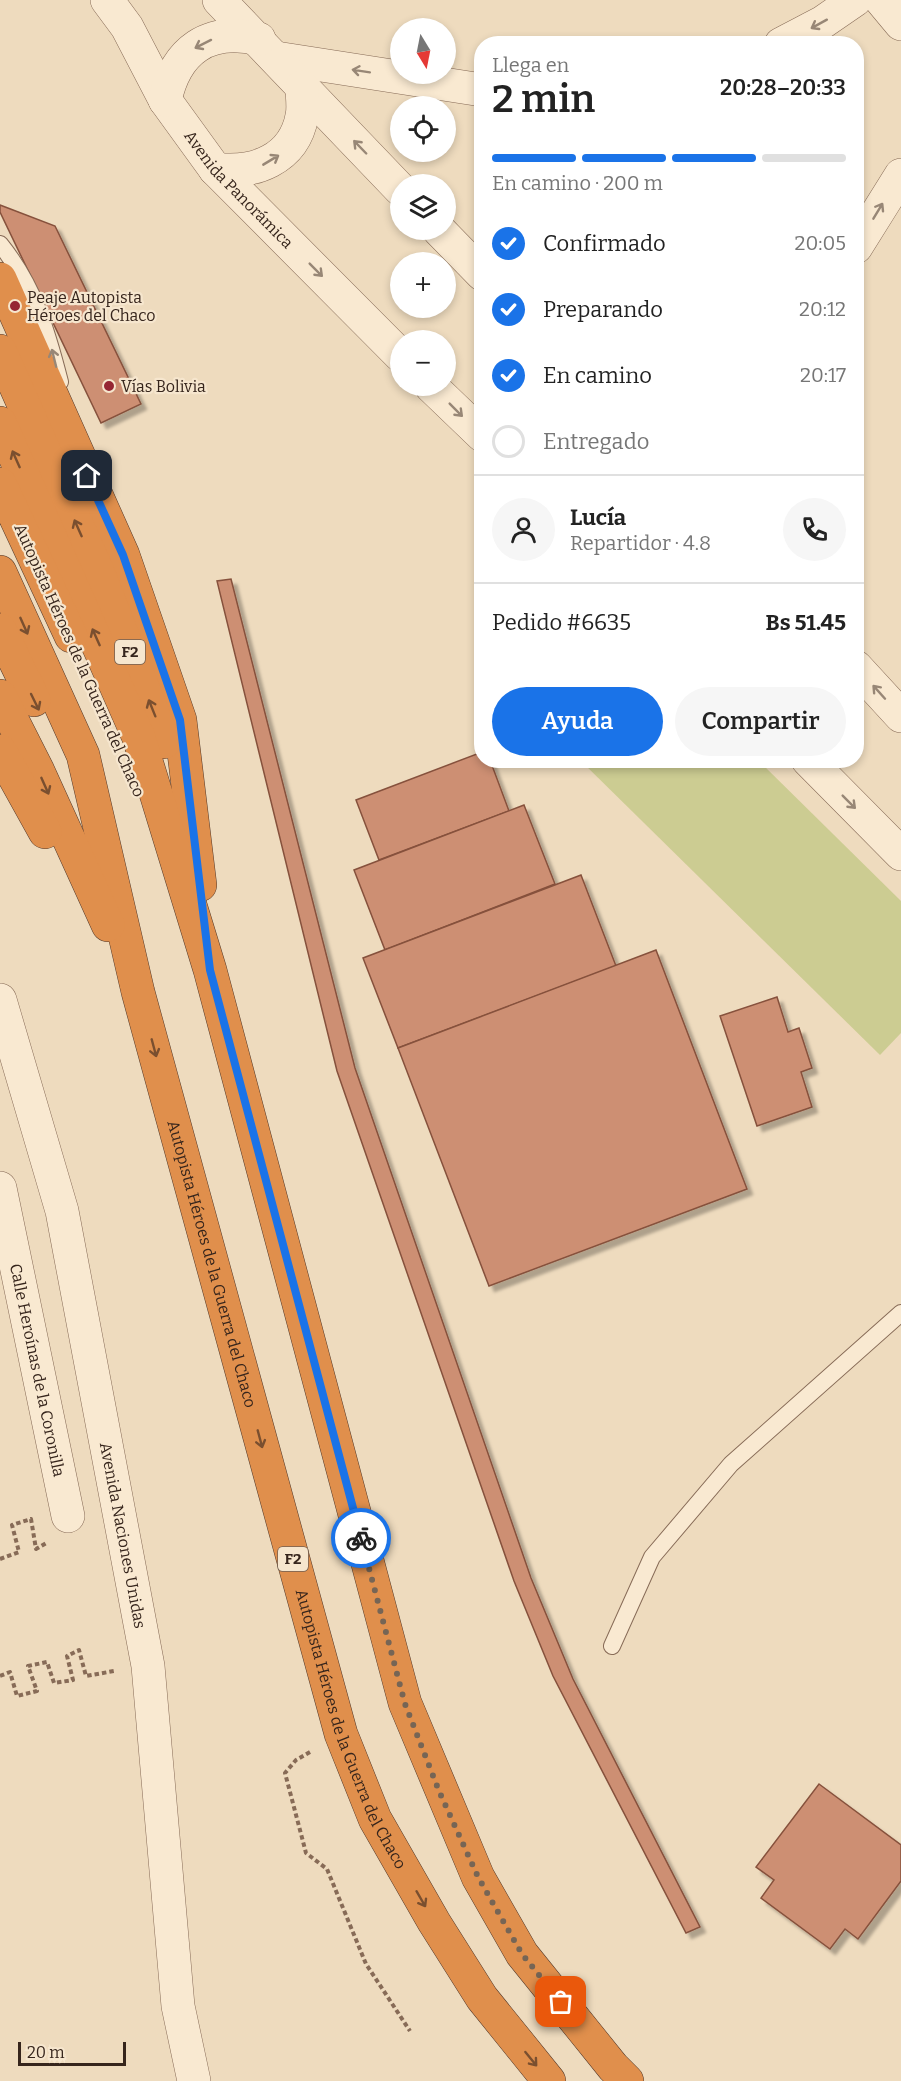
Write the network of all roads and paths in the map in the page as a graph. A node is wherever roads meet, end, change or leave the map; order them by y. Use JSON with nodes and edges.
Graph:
{"nodes":[{"id":1,"x":107,"y":0,"type":"edge"},
{"id":2,"x":219,"y":0,"type":"edge"},
{"id":3,"x":855,"y":0,"type":"edge"},
{"id":4,"x":881,"y":0,"type":"edge"},
{"id":5,"x":901,"y":24,"type":"edge"},
{"id":6,"x":796,"y":36,"type":"edge"},
{"id":7,"x":267,"y":49,"type":"junction"},
{"id":8,"x":302,"y":87,"type":"junction"},
{"id":9,"x":474,"y":88,"type":"edge"},
{"id":10,"x":165,"y":100,"type":"junction"},
{"id":11,"x":215,"y":169,"type":"junction"},
{"id":12,"x":901,"y":175,"type":"edge"},
{"id":13,"x":390,"y":179,"type":"edge"},
{"id":14,"x":864,"y":235,"type":"edge"},
{"id":15,"x":449,"y":240,"type":"edge"},
{"id":16,"x":0,"y":244,"type":"edge"},
{"id":17,"x":474,"y":266,"type":"edge"},
{"id":18,"x":0,"y":279,"type":"edge"},
{"id":19,"x":390,"y":345,"type":"edge"},
{"id":20,"x":0,"y":351,"type":"edge"},
{"id":21,"x":441,"y":396,"type":"edge"},
{"id":22,"x":0,"y":423,"type":"edge"},
{"id":23,"x":474,"y":427,"type":"edge"},
{"id":24,"x":78,"y":456,"type":"junction"},
{"id":25,"x":0,"y":484,"type":"edge"},
{"id":26,"x":0,"y":572,"type":"edge"},
{"id":27,"x":0,"y":630,"type":"edge"},
{"id":28,"x":864,"y":676,"type":"edge"},
{"id":29,"x":0,"y":696,"type":"edge"},
{"id":30,"x":901,"y":716,"type":"edge"},
{"id":31,"x":0,"y":751,"type":"edge"},
{"id":32,"x":816,"y":768,"type":"edge"},
{"id":33,"x":901,"y":854,"type":"edge"},
{"id":34,"x":210,"y":970,"type":"junction"},
{"id":35,"x":138,"y":992,"type":"junction"},
{"id":36,"x":0,"y":1000,"type":"edge"},
{"id":37,"x":0,"y":1188,"type":"edge"},
{"id":38,"x":901,"y":1313,"type":"edge"},
{"id":39,"x":68,"y":1516,"type":"joint"},
{"id":40,"x":0,"y":1559,"type":"edge"},
{"id":41,"x":612,"y":1646,"type":"dead end"},
{"id":42,"x":148,"y":1666,"type":"junction"},
{"id":43,"x":0,"y":1676,"type":"edge"},
{"id":44,"x":296,"y":1760,"type":"dead end"},
{"id":45,"x":410,"y":2031,"type":"dead end"},
{"id":46,"x":194,"y":2081,"type":"edge"},
{"id":47,"x":549,"y":2081,"type":"edge"},
{"id":48,"x":627,"y":2081,"type":"edge"}],
"edges":[{"from":1,"to":10,"type":"street","name":"Avenida Panorámica"},
{"from":2,"to":7,"type":"street"},
{"from":3,"to":6,"type":"street","one_way":true},
{"from":4,"to":5,"type":"street"},
{"from":7,"to":8,"type":"street"},
{"from":9,"to":7,"type":"street","one_way":true},
{"from":7,"to":10,"type":"street","one_way":true},
{"from":11,"to":8,"type":"street","one_way":true},
{"from":13,"to":8,"type":"street","one_way":true},
{"from":10,"to":11,"type":"street","name":"Avenida Panorámica"},
{"from":11,"to":19,"type":"street","name":"Avenida Panorámica","one_way":true},
{"from":14,"to":12,"type":"street","one_way":true},
{"from":15,"to":17,"type":"street"},
{"from":24,"to":16,"type":"lane","one_way":true},
{"from":18,"to":24,"type":"highway","name":"Autopista Héroes de la Guerra del Chaco","number":"F2"},
{"from":34,"to":20,"type":"highway","name":"Autopista Héroes de la Guerra del Chaco","number":"F2","one_way":true},
{"from":21,"to":23,"type":"street","one_way":true},
{"from":34,"to":22,"type":"highway","name":"Autopista Héroes de la Guerra del Chaco","number":"F2","one_way":true},
{"from":24,"to":34,"type":"highway","name":"Autopista Héroes de la Guerra del Chaco","number":"F2"},
{"from":25,"to":34,"type":"highway","name":"Autopista Héroes de la Guerra del Chaco","number":"F2"},
{"from":26,"to":35,"type":"highway","name":"Autopista Héroes de la Guerra del Chaco","number":"F2","one_way":true},
{"from":27,"to":35,"type":"highway","name":"Autopista Héroes de la Guerra del Chaco","number":"F2","one_way":true},
{"from":30,"to":28,"type":"street","one_way":true},
{"from":29,"to":35,"type":"highway","name":"Autopista Héroes de la Guerra del Chaco","number":"F2","one_way":true},
{"from":31,"to":35,"type":"highway","name":"Autopista Héroes de la Guerra del Chaco","number":"F2"},
{"from":32,"to":33,"type":"street","one_way":true},
{"from":34,"to":48,"type":"highway","name":"Autopista Héroes de la Guerra del Chaco","number":"F2"},
{"from":35,"to":47,"type":"highway","name":"Autopista Héroes de la Guerra del Chaco","number":"F2","one_way":true},
{"from":36,"to":42,"type":"street","name":"Avenida Naciones Unidas"},
{"from":37,"to":39,"type":"street","name":"Calle Heroínas de la Coronilla"},
{"from":38,"to":41,"type":"lane"},
{"from":39,"to":40,"type":"path"},
{"from":42,"to":43,"type":"path"},
{"from":42,"to":46,"type":"street","name":"Avenida Naciones Unidas"},
{"from":44,"to":45,"type":"path"}]}
